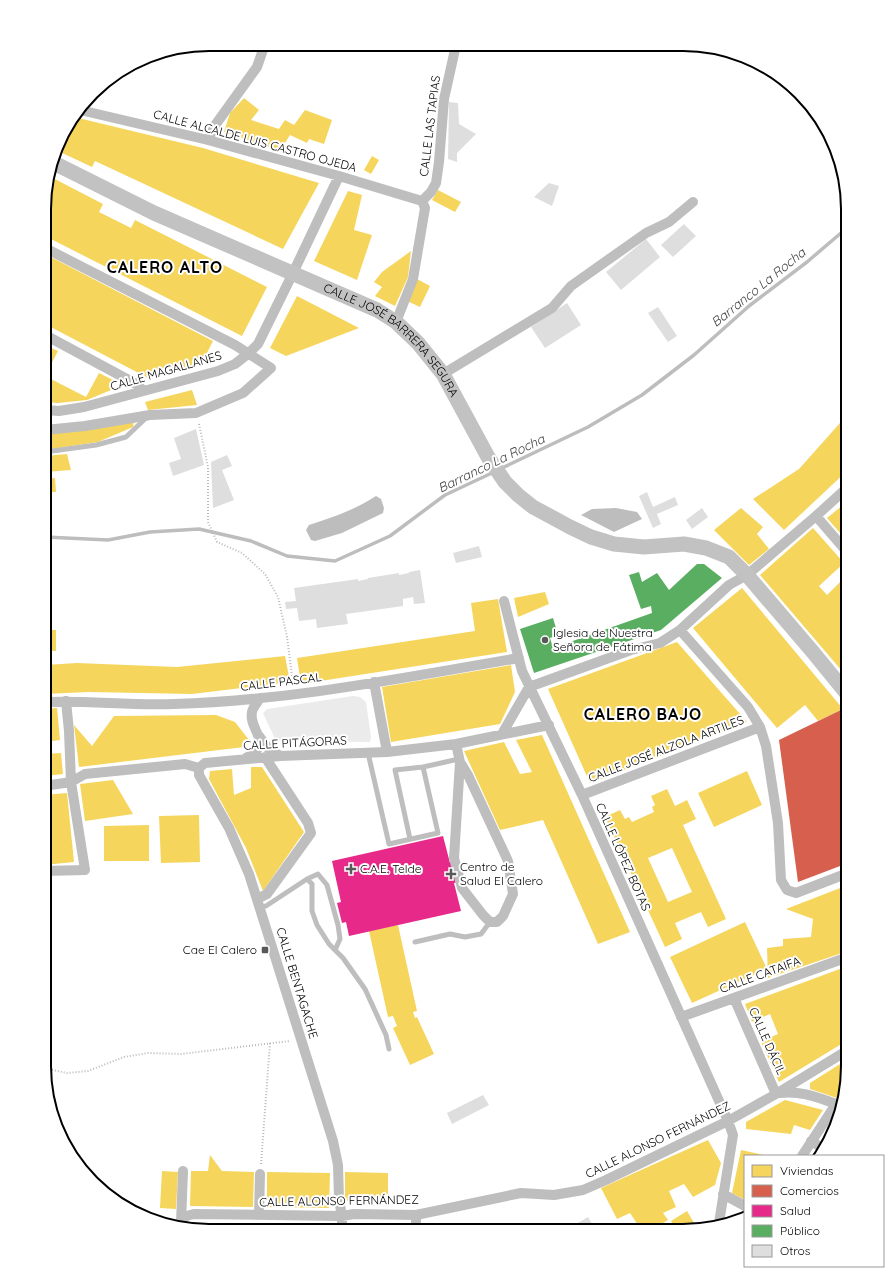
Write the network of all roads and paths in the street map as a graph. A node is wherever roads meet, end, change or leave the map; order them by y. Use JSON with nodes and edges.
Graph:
{"nodes":[{"id":1,"x":263,"y":51,"type":"edge"},
{"id":2,"x":455,"y":51,"type":"edge"},
{"id":3,"x":85,"y":111,"type":"edge"},
{"id":4,"x":208,"y":140,"type":"junction"},
{"id":5,"x":57,"y":165,"type":"edge"},
{"id":6,"x":339,"y":176,"type":"junction"},
{"id":7,"x":422,"y":200,"type":"junction"},
{"id":8,"x":693,"y":202,"type":"dead end"},
{"id":9,"x":51,"y":251,"type":"edge"},
{"id":10,"x":293,"y":273,"type":"junction"},
{"id":11,"x":396,"y":322,"type":"junction"},
{"id":12,"x":51,"y":338,"type":"edge"},
{"id":13,"x":249,"y":353,"type":"junction"},
{"id":14,"x":443,"y":374,"type":"junction"},
{"id":15,"x":143,"y":391,"type":"junction"},
{"id":16,"x":51,"y":410,"type":"edge"},
{"id":17,"x":196,"y":413,"type":"junction"},
{"id":18,"x":150,"y":414,"type":"junction"},
{"id":19,"x":51,"y":429,"type":"edge"},
{"id":20,"x":51,"y":451,"type":"edge"},
{"id":21,"x":841,"y":493,"type":"edge"},
{"id":22,"x":816,"y":516,"type":"junction"},
{"id":23,"x":841,"y":546,"type":"edge"},
{"id":24,"x":747,"y":575,"type":"junction"},
{"id":25,"x":504,"y":601,"type":"dead end"},
{"id":26,"x":680,"y":630,"type":"junction"},
{"id":27,"x":519,"y":658,"type":"junction"},
{"id":28,"x":374,"y":682,"type":"junction"},
{"id":29,"x":841,"y":686,"type":"edge"},
{"id":30,"x":529,"y":687,"type":"junction"},
{"id":31,"x":295,"y":694,"type":"junction"},
{"id":32,"x":260,"y":698,"type":"junction"},
{"id":33,"x":66,"y":701,"type":"junction"},
{"id":34,"x":51,"y":702,"type":"edge"},
{"id":35,"x":549,"y":725,"type":"junction"},
{"id":36,"x":760,"y":727,"type":"junction"},
{"id":37,"x":502,"y":734,"type":"junction"},
{"id":38,"x":259,"y":736,"type":"junction"},
{"id":39,"x":456,"y":744,"type":"junction"},
{"id":40,"x":387,"y":752,"type":"junction"},
{"id":41,"x":368,"y":753,"type":"junction"},
{"id":42,"x":280,"y":756,"type":"junction"},
{"id":43,"x":265,"y":757,"type":"junction"},
{"id":44,"x":245,"y":759,"type":"junction"},
{"id":45,"x":460,"y":761,"type":"junction"},
{"id":46,"x":423,"y":767,"type":"junction"},
{"id":47,"x":199,"y":768,"type":"junction"},
{"id":48,"x":71,"y":782,"type":"junction"},
{"id":49,"x":51,"y":785,"type":"edge"},
{"id":50,"x":582,"y":795,"type":"junction"},
{"id":51,"x":410,"y":839,"type":"junction"},
{"id":52,"x":51,"y":871,"type":"edge"},
{"id":53,"x":841,"y":876,"type":"edge"},
{"id":54,"x":307,"y":879,"type":"junction"},
{"id":55,"x":258,"y":903,"type":"junction"},
{"id":56,"x":490,"y":922,"type":"junction"},
{"id":57,"x":415,"y":942,"type":"dead end"},
{"id":58,"x":335,"y":950,"type":"junction"},
{"id":59,"x":841,"y":960,"type":"edge"},
{"id":60,"x":734,"y":998,"type":"junction"},
{"id":61,"x":681,"y":1017,"type":"junction"},
{"id":62,"x":301,"y":1040,"type":"junction"},
{"id":63,"x":270,"y":1044,"type":"junction"},
{"id":64,"x":388,"y":1049,"type":"dead end"},
{"id":65,"x":841,"y":1054,"type":"edge"},
{"id":66,"x":51,"y":1070,"type":"edge"},
{"id":67,"x":805,"y":1076,"type":"junction"},
{"id":68,"x":803,"y":1093,"type":"junction"},
{"id":69,"x":776,"y":1094,"type":"junction"},
{"id":70,"x":837,"y":1104,"type":"edge"},
{"id":71,"x":835,"y":1110,"type":"edge"},
{"id":72,"x":728,"y":1121,"type":"junction"},
{"id":73,"x":811,"y":1141,"type":"junction"},
{"id":74,"x":819,"y":1146,"type":"edge"},
{"id":75,"x":803,"y":1155,"type":"edge"},
{"id":76,"x":183,"y":1172,"type":"dead end"},
{"id":77,"x":260,"y":1174,"type":"joint"},
{"id":78,"x":723,"y":1194,"type":"junction"},
{"id":79,"x":744,"y":1205,"type":"edge"},
{"id":80,"x":416,"y":1214,"type":"junction"},
{"id":81,"x":259,"y":1215,"type":"junction"},
{"id":82,"x":342,"y":1216,"type":"junction"},
{"id":83,"x":719,"y":1220,"type":"edge"},
{"id":84,"x":181,"y":1222,"type":"edge"},
{"id":85,"x":183,"y":1222,"type":"edge"},
{"id":86,"x":342,"y":1224,"type":"edge"},
{"id":87,"x":416,"y":1224,"type":"edge"}],
"edges":[{"from":1,"to":4,"type":"street"},
{"from":2,"to":7,"type":"street","name":"CALLE LAS TAPIAS"},
{"from":3,"to":4,"type":"street","name":"CALLE ALCALDE LUIS CASTRO OJEDA"},
{"from":4,"to":6,"type":"street","name":"CALLE ALCALDE LUIS CASTRO OJEDA"},
{"from":5,"to":10,"type":"street","name":"CALLE JOSÉ BARRERA SEGURA"},
{"from":6,"to":7,"type":"street","name":"CALLE ALCALDE LUIS CASTRO OJEDA"},
{"from":6,"to":10,"type":"street","name":"CALLE MAGALLANES"},
{"from":7,"to":11,"type":"street"},
{"from":8,"to":14,"type":"street"},
{"from":9,"to":13,"type":"street"},
{"from":10,"to":11,"type":"street","name":"CALLE JOSÉ BARRERA SEGURA"},
{"from":10,"to":13,"type":"street","name":"CALLE MAGALLANES"},
{"from":11,"to":14,"type":"street","name":"CALLE JOSÉ BARRERA SEGURA"},
{"from":12,"to":15,"type":"street"},
{"from":13,"to":15,"type":"street","name":"CALLE MAGALLANES"},
{"from":13,"to":17,"type":"street"},
{"from":14,"to":24,"type":"street","name":"CALLE JOSÉ BARRERA SEGURA"},
{"from":15,"to":16,"type":"street","name":"CALLE MAGALLANES"},
{"from":17,"to":18,"type":"street"},
{"from":17,"to":31,"type":"path"},
{"from":18,"to":19,"type":"street"},
{"from":18,"to":20,"type":"lane"},
{"from":21,"to":22,"type":"street"},
{"from":22,"to":23,"type":"street"},
{"from":22,"to":24,"type":"street"},
{"from":24,"to":26,"type":"street"},
{"from":24,"to":29,"type":"street","name":"CALLE JOSÉ BARRERA SEGURA"},
{"from":25,"to":27,"type":"street","name":"CALLE LÓPEZ BOTAS"},
{"from":26,"to":30,"type":"street"},
{"from":26,"to":36,"type":"street"},
{"from":27,"to":28,"type":"street","name":"CALLE PASCAL"},
{"from":27,"to":30,"type":"street","name":"CALLE LÓPEZ BOTAS"},
{"from":28,"to":31,"type":"street","name":"CALLE PASCAL"},
{"from":28,"to":40,"type":"street"},
{"from":30,"to":35,"type":"street","name":"CALLE LÓPEZ BOTAS"},
{"from":30,"to":37,"type":"street"},
{"from":31,"to":32,"type":"street","name":"CALLE PASCAL"},
{"from":32,"to":33,"type":"street","name":"CALLE PASCAL"},
{"from":32,"to":38,"type":"street"},
{"from":33,"to":34,"type":"street","name":"CALLE PASCAL"},
{"from":33,"to":48,"type":"street"},
{"from":35,"to":37,"type":"street","name":"CALLE PITÁGORAS"},
{"from":35,"to":50,"type":"street","name":"CALLE LÓPEZ BOTAS"},
{"from":36,"to":50,"type":"street","name":"CALLE JOSÉ ALZOLA ARTILES"},
{"from":36,"to":53,"type":"street"},
{"from":37,"to":39,"type":"street","name":"CALLE PITÁGORAS"},
{"from":38,"to":42,"type":"street"},
{"from":38,"to":44,"type":"street"},
{"from":39,"to":40,"type":"street","name":"CALLE PITÁGORAS"},
{"from":39,"to":45,"type":"street"},
{"from":40,"to":41,"type":"street","name":"CALLE PITÁGORAS"},
{"from":41,"to":42,"type":"street","name":"CALLE PITÁGORAS"},
{"from":41,"to":51,"type":"lane"},
{"from":42,"to":43,"type":"street","name":"CALLE PITÁGORAS"},
{"from":43,"to":44,"type":"street","name":"CALLE PITÁGORAS"},
{"from":43,"to":55,"type":"street"},
{"from":44,"to":47,"type":"street","name":"CALLE PITÁGORAS"},
{"from":45,"to":46,"type":"lane"},
{"from":45,"to":56,"type":"street"},
{"from":45,"to":56,"type":"street"},
{"from":46,"to":51,"type":"lane"},
{"from":46,"to":51,"type":"lane"},
{"from":47,"to":48,"type":"street","name":"CALLE PITÁGORAS"},
{"from":47,"to":55,"type":"street","name":"CALLE BENTAGACHE"},
{"from":48,"to":49,"type":"street","name":"CALLE PITÁGORAS"},
{"from":48,"to":52,"type":"street"},
{"from":50,"to":61,"type":"street","name":"CALLE LÓPEZ BOTAS"},
{"from":54,"to":55,"type":"lane"},
{"from":54,"to":58,"type":"lane"},
{"from":54,"to":58,"type":"lane"},
{"from":55,"to":62,"type":"street","name":"CALLE BENTAGACHE"},
{"from":56,"to":57,"type":"lane"},
{"from":58,"to":64,"type":"lane"},
{"from":59,"to":60,"type":"street","name":"CALLE CATAIFA"},
{"from":60,"to":61,"type":"street","name":"CALLE CATAIFA"},
{"from":60,"to":69,"type":"street","name":"CALLE DÁCIL"},
{"from":61,"to":72,"type":"street","name":"CALLE LÓPEZ BOTAS"},
{"from":62,"to":63,"type":"path"},
{"from":62,"to":82,"type":"street","name":"CALLE BENTAGACHE"},
{"from":63,"to":66,"type":"path"},
{"from":63,"to":77,"type":"path"},
{"from":65,"to":67,"type":"street","name":"CALLE ALONSO FERNÁNDEZ"},
{"from":67,"to":68,"type":"street"},
{"from":67,"to":69,"type":"street","name":"CALLE ALONSO FERNÁNDEZ"},
{"from":68,"to":69,"type":"street"},
{"from":68,"to":70,"type":"street"},
{"from":69,"to":72,"type":"street","name":"CALLE ALONSO FERNÁNDEZ"},
{"from":71,"to":73,"type":"street"},
{"from":72,"to":78,"type":"street","name":"CALLE LÓPEZ BOTAS"},
{"from":72,"to":80,"type":"street","name":"CALLE ALONSO FERNÁNDEZ"},
{"from":73,"to":74,"type":"street"},
{"from":73,"to":75,"type":"street"},
{"from":76,"to":84,"type":"street"},
{"from":77,"to":81,"type":"street"},
{"from":78,"to":79,"type":"street"},
{"from":78,"to":83,"type":"street","name":"CALLE LÓPEZ BOTAS"},
{"from":80,"to":82,"type":"street","name":"CALLE ALONSO FERNÁNDEZ"},
{"from":80,"to":87,"type":"street"},
{"from":81,"to":82,"type":"street","name":"CALLE ALONSO FERNÁNDEZ"},
{"from":81,"to":85,"type":"street","name":"CALLE ALONSO FERNÁNDEZ"},
{"from":82,"to":86,"type":"street","name":"CALLE BENTAGACHE"}]}
